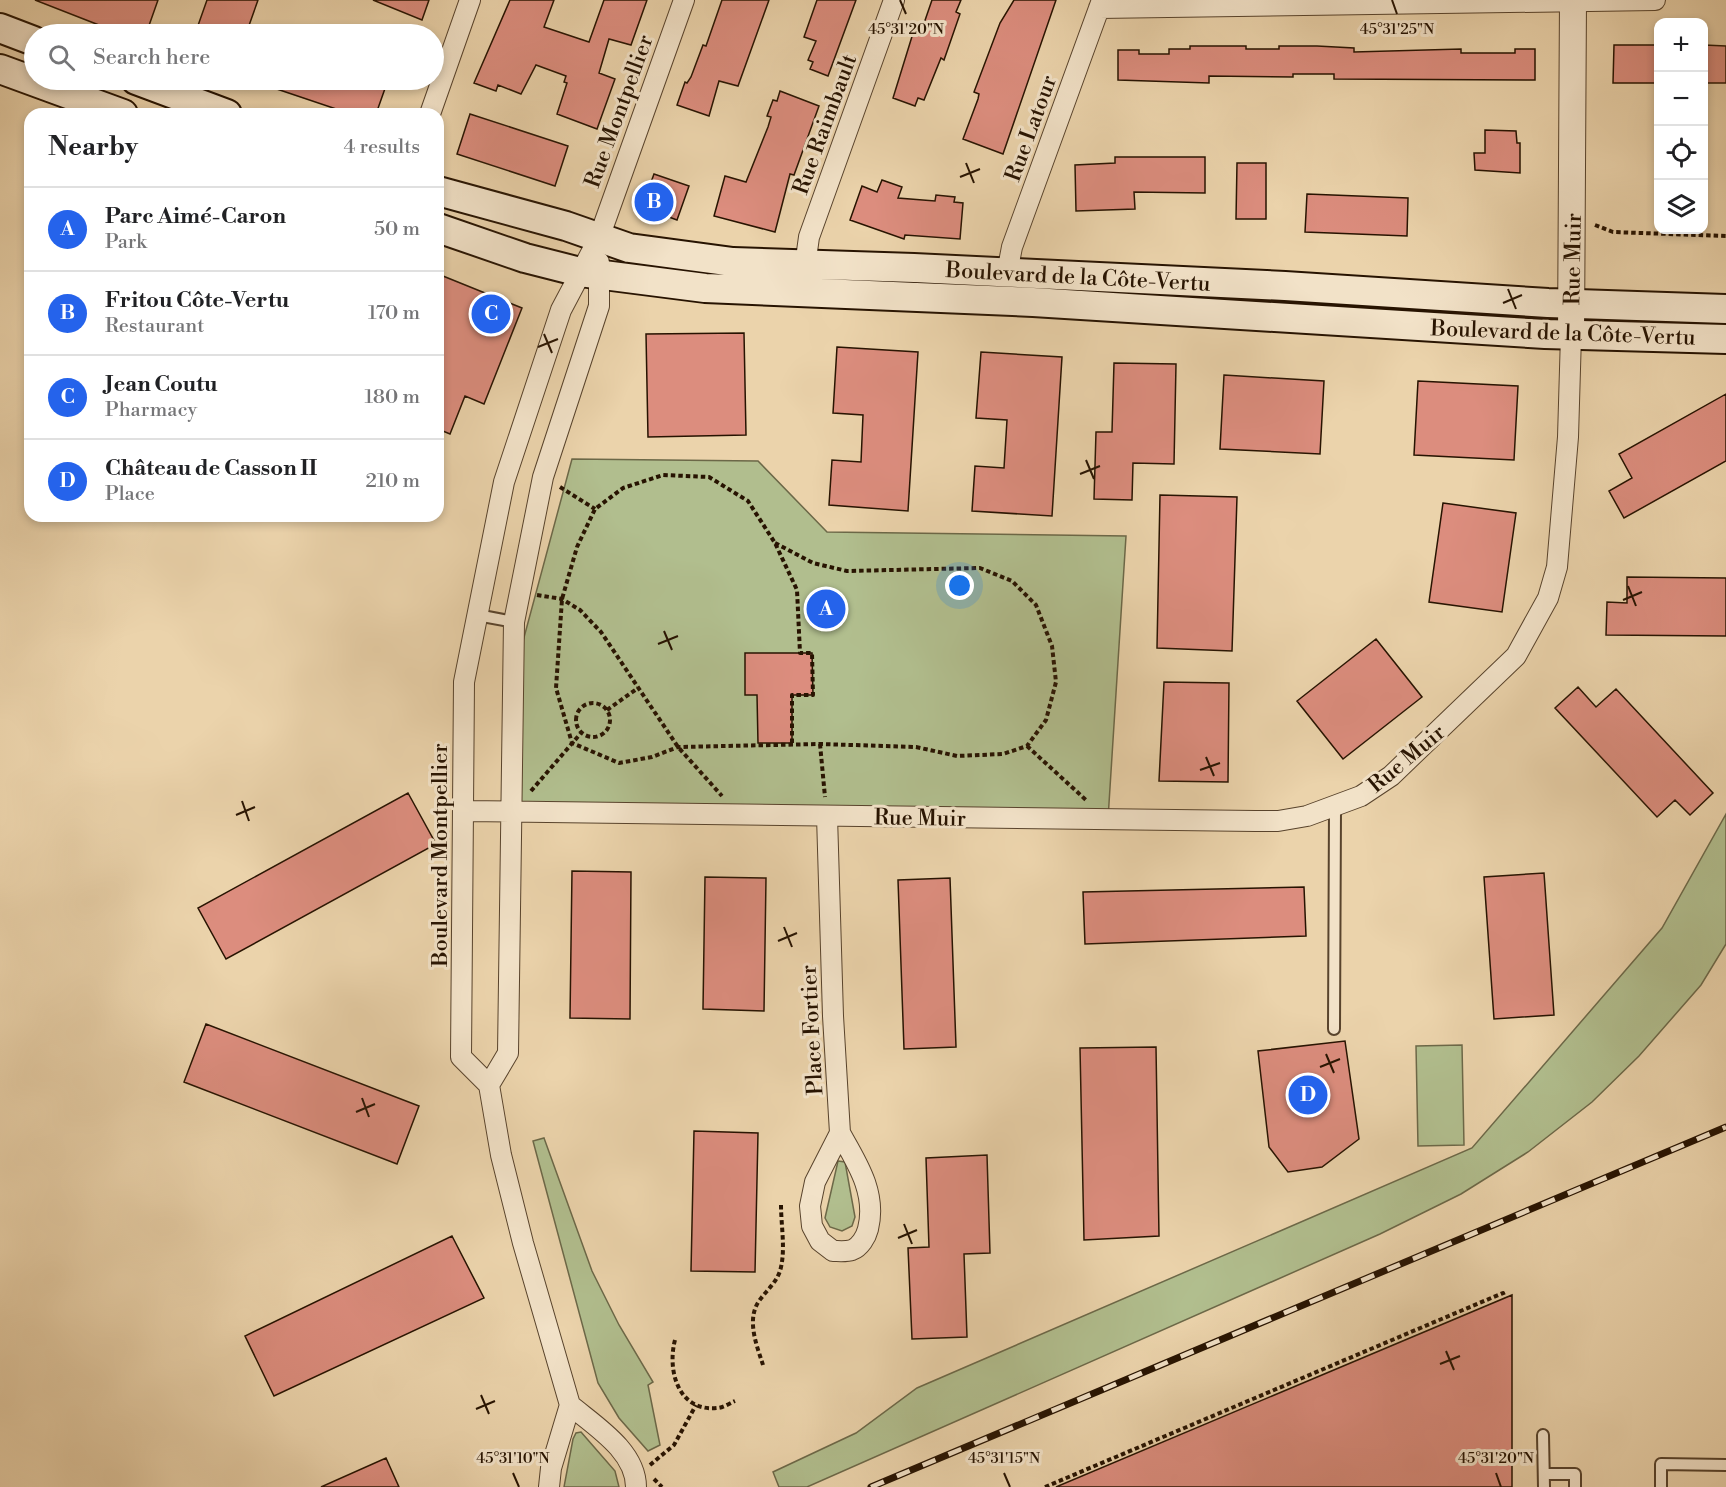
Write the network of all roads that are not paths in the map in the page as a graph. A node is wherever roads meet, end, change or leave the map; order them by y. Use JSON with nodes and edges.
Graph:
{"nodes":[{"id":1,"x":470,"y":0,"type":"edge"},
{"id":2,"x":684,"y":0,"type":"edge"},
{"id":3,"x":894,"y":0,"type":"edge"},
{"id":4,"x":1655,"y":0,"type":"edge"},
{"id":5,"x":1573,"y":1,"type":"edge"},
{"id":6,"x":1100,"y":4,"type":"edge"},
{"id":7,"x":0,"y":28,"type":"edge"},
{"id":8,"x":24,"y":37,"type":"edge"},
{"id":9,"x":0,"y":69,"type":"edge"},
{"id":10,"x":444,"y":74,"type":"edge"},
{"id":11,"x":24,"y":78,"type":"edge"},
{"id":12,"x":57,"y":90,"type":"edge"},
{"id":13,"x":163,"y":90,"type":"edge"},
{"id":14,"x":438,"y":90,"type":"edge"},
{"id":15,"x":107,"y":108,"type":"edge"},
{"id":16,"x":211,"y":108,"type":"edge"},
{"id":17,"x":432,"y":108,"type":"edge"},
{"id":18,"x":444,"y":193,"type":"edge"},
{"id":19,"x":444,"y":230,"type":"edge"},
{"id":20,"x":599,"y":238,"type":"junction"},
{"id":21,"x":805,"y":266,"type":"junction"},
{"id":22,"x":1007,"y":273,"type":"junction"},
{"id":23,"x":590,"y":274,"type":"junction"},
{"id":24,"x":1572,"y":303,"type":"junction"},
{"id":25,"x":1726,"y":309,"type":"edge"},
{"id":26,"x":1571,"y":335,"type":"junction"},
{"id":27,"x":1726,"y":339,"type":"edge"},
{"id":28,"x":477,"y":615,"type":"junction"},
{"id":29,"x":514,"y":622,"type":"junction"},
{"id":30,"x":1335,"y":808,"type":"junction"},
{"id":31,"x":464,"y":811,"type":"junction"},
{"id":32,"x":513,"y":812,"type":"junction"},
{"id":33,"x":827,"y":816,"type":"junction"},
{"id":34,"x":1334,"y":1029,"type":"dead end"},
{"id":35,"x":489,"y":1084,"type":"junction"},
{"id":36,"x":840,"y":1132,"type":"junction"},
{"id":37,"x":570,"y":1405,"type":"junction"},
{"id":38,"x":1544,"y":1435,"type":"dead end"},
{"id":39,"x":1726,"y":1465,"type":"edge"},
{"id":40,"x":1544,"y":1474,"type":"junction"},
{"id":41,"x":636,"y":1482,"type":"edge"},
{"id":42,"x":549,"y":1487,"type":"edge"},
{"id":43,"x":1544,"y":1487,"type":"edge"},
{"id":44,"x":1575,"y":1487,"type":"edge"},
{"id":45,"x":1661,"y":1487,"type":"edge"}],
"edges":[{"from":1,"to":10,"type":"street"},
{"from":2,"to":20,"type":"street","name":"Rue Montpellier"},
{"from":3,"to":21,"type":"street","name":"Rue Raimbault"},
{"from":4,"to":5,"type":"street"},
{"from":5,"to":6,"type":"street"},
{"from":5,"to":24,"type":"street","name":"Rue Muir"},
{"from":6,"to":22,"type":"street","name":"Rue Latour"},
{"from":7,"to":8,"type":"main road"},
{"from":9,"to":11,"type":"main road"},
{"from":12,"to":15,"type":"main road"},
{"from":13,"to":16,"type":"main road"},
{"from":14,"to":17,"type":"street"},
{"from":18,"to":20,"type":"main road","name":"Boulevard de la Côte-Vertu"},
{"from":19,"to":23,"type":"main road","name":"Boulevard de la Côte-Vertu"},
{"from":20,"to":21,"type":"main road","name":"Boulevard de la Côte-Vertu"},
{"from":20,"to":23,"type":"street","name":"Boulevard Montpellier"},
{"from":21,"to":22,"type":"main road","name":"Boulevard de la Côte-Vertu"},
{"from":22,"to":24,"type":"main road","name":"Boulevard de la Côte-Vertu"},
{"from":23,"to":26,"type":"main road","name":"Boulevard de la Côte-Vertu"},
{"from":23,"to":28,"type":"street","name":"Boulevard Montpellier"},
{"from":23,"to":29,"type":"street","name":"Boulevard Montpellier"},
{"from":24,"to":25,"type":"main road","name":"Boulevard de la Côte-Vertu"},
{"from":24,"to":26,"type":"street","name":"Rue Muir"},
{"from":26,"to":27,"type":"main road","name":"Boulevard de la Côte-Vertu"},
{"from":26,"to":30,"type":"street","name":"Rue Muir"},
{"from":28,"to":29,"type":"lane"},
{"from":28,"to":31,"type":"street","name":"Boulevard Montpellier"},
{"from":29,"to":32,"type":"street","name":"Boulevard Montpellier"},
{"from":30,"to":33,"type":"street","name":"Rue Muir"},
{"from":30,"to":34,"type":"lane"},
{"from":31,"to":32,"type":"street","name":"Rue Muir"},
{"from":31,"to":35,"type":"street","name":"Boulevard Montpellier"},
{"from":32,"to":33,"type":"street","name":"Rue Muir"},
{"from":32,"to":35,"type":"street","name":"Boulevard Montpellier"},
{"from":33,"to":36,"type":"street","name":"Place Fortier"},
{"from":35,"to":37,"type":"street"},
{"from":36,"to":36,"type":"street","name":"Place Fortier"},
{"from":37,"to":41,"type":"street"},
{"from":37,"to":42,"type":"street"},
{"from":38,"to":40,"type":"lane"},
{"from":39,"to":45,"type":"lane"},
{"from":40,"to":43,"type":"lane"},
{"from":40,"to":44,"type":"lane"}]}
